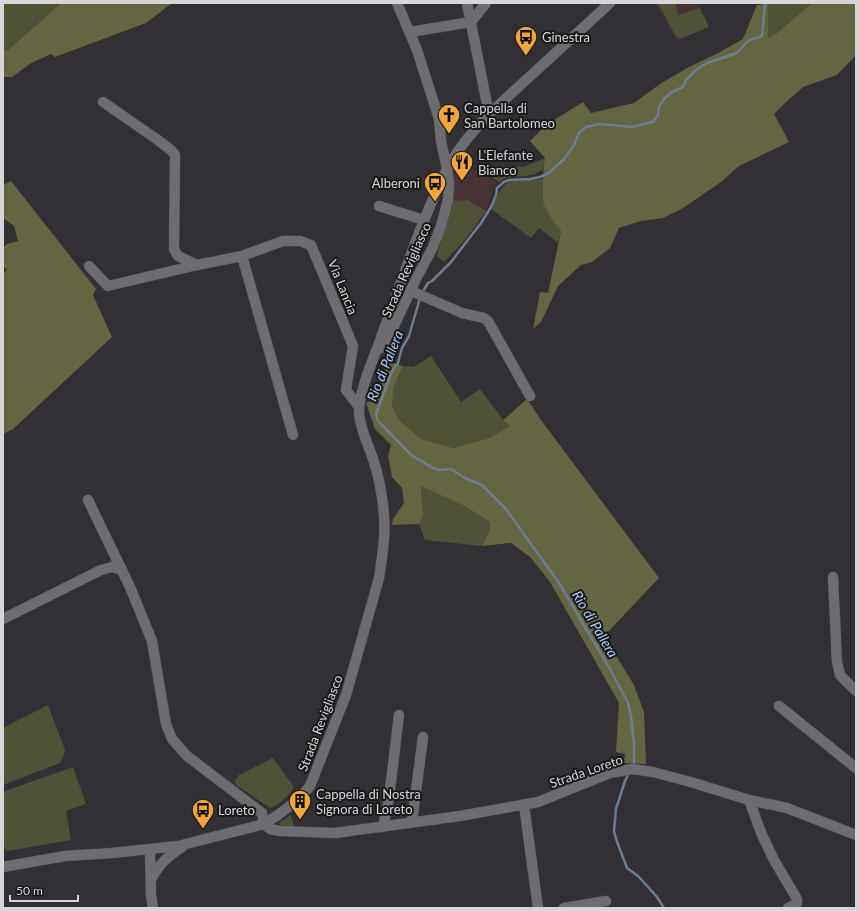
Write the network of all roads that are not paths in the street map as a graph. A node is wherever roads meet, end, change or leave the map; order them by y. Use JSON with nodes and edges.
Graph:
{"nodes":[{"id":1,"x":397,"y":3,"type":"edge"},
{"id":2,"x":467,"y":3,"type":"edge"},
{"id":3,"x":486,"y":3,"type":"edge"},
{"id":4,"x":610,"y":3,"type":"edge"},
{"id":5,"x":471,"y":22,"type":"junction"},
{"id":6,"x":410,"y":32,"type":"junction"},
{"id":7,"x":103,"y":102,"type":"dead end"},
{"id":8,"x":489,"y":114,"type":"junction"},
{"id":9,"x":447,"y":169,"type":"junction"},
{"id":10,"x":378,"y":206,"type":"dead end"},
{"id":11,"x":424,"y":220,"type":"junction"},
{"id":12,"x":242,"y":256,"type":"junction"},
{"id":13,"x":197,"y":265,"type":"junction"},
{"id":14,"x":89,"y":266,"type":"dead end"},
{"id":15,"x":418,"y":294,"type":"junction"},
{"id":16,"x":376,"y":353,"type":"junction"},
{"id":17,"x":530,"y":396,"type":"dead end"},
{"id":18,"x":359,"y":407,"type":"junction"},
{"id":19,"x":293,"y":435,"type":"dead end"},
{"id":20,"x":88,"y":500,"type":"dead end"},
{"id":21,"x":122,"y":570,"type":"junction"},
{"id":22,"x":833,"y":577,"type":"dead end"},
{"id":23,"x":3,"y":619,"type":"edge"},
{"id":24,"x":856,"y":691,"type":"edge"},
{"id":25,"x":779,"y":706,"type":"dead end"},
{"id":26,"x":399,"y":715,"type":"dead end"},
{"id":27,"x":423,"y":737,"type":"dead end"},
{"id":28,"x":856,"y":768,"type":"edge"},
{"id":29,"x":749,"y":800,"type":"junction"},
{"id":30,"x":524,"y":804,"type":"junction"},
{"id":31,"x":412,"y":822,"type":"junction"},
{"id":32,"x":264,"y":824,"type":"junction"},
{"id":33,"x":383,"y":826,"type":"junction"},
{"id":34,"x":856,"y":828,"type":"edge"},
{"id":35,"x":841,"y":829,"type":"junction"},
{"id":36,"x":856,"y":835,"type":"edge"},
{"id":37,"x":187,"y":844,"type":"junction"},
{"id":38,"x":150,"y":850,"type":"junction"},
{"id":39,"x":3,"y":867,"type":"edge"},
{"id":40,"x":151,"y":880,"type":"junction"},
{"id":41,"x":606,"y":901,"type":"dead end"},
{"id":42,"x":153,"y":908,"type":"edge"},
{"id":43,"x":538,"y":908,"type":"edge"},
{"id":44,"x":564,"y":908,"type":"edge"},
{"id":45,"x":788,"y":908,"type":"edge"}],
"edges":[{"from":1,"to":6,"type":"street"},
{"from":2,"to":5,"type":"street"},
{"from":3,"to":5,"type":"street"},
{"from":4,"to":8,"type":"street","name":"Strada Revigliasco"},
{"from":5,"to":6,"type":"street"},
{"from":5,"to":8,"type":"street"},
{"from":6,"to":9,"type":"street"},
{"from":7,"to":13,"type":"street"},
{"from":8,"to":9,"type":"street","name":"Strada Revigliasco"},
{"from":9,"to":11,"type":"street","name":"Strada Revigliasco"},
{"from":9,"to":15,"type":"street","name":"Strada Revigliasco"},
{"from":10,"to":11,"type":"street"},
{"from":11,"to":16,"type":"street","name":"Strada Revigliasco"},
{"from":12,"to":13,"type":"street","name":"Via Lancia"},
{"from":12,"to":18,"type":"street","name":"Via Lancia"},
{"from":12,"to":19,"type":"street"},
{"from":13,"to":14,"type":"street","name":"Via Lancia"},
{"from":15,"to":16,"type":"street","name":"Strada Revigliasco"},
{"from":15,"to":17,"type":"street"},
{"from":16,"to":18,"type":"street","name":"Strada Revigliasco"},
{"from":18,"to":32,"type":"street","name":"Strada Revigliasco"},
{"from":20,"to":21,"type":"street"},
{"from":21,"to":23,"type":"street"},
{"from":21,"to":32,"type":"street"},
{"from":22,"to":24,"type":"street"},
{"from":25,"to":28,"type":"street"},
{"from":26,"to":33,"type":"street"},
{"from":27,"to":31,"type":"street"},
{"from":29,"to":30,"type":"street","name":"Strada Loreto"},
{"from":29,"to":35,"type":"street","name":"Strada Loreto"},
{"from":29,"to":45,"type":"street"},
{"from":30,"to":31,"type":"street","name":"Strada Loreto"},
{"from":30,"to":43,"type":"street"},
{"from":31,"to":33,"type":"street","name":"Strada Loreto"},
{"from":32,"to":33,"type":"street","name":"Strada Loreto"},
{"from":32,"to":37,"type":"street","name":"Strada Revigliasco"},
{"from":34,"to":35,"type":"street"},
{"from":35,"to":36,"type":"street","name":"Strada Loreto"},
{"from":37,"to":38,"type":"street","name":"Strada Revigliasco"},
{"from":37,"to":40,"type":"street"},
{"from":38,"to":39,"type":"street","name":"Strada Revigliasco"},
{"from":38,"to":40,"type":"street"},
{"from":40,"to":42,"type":"street"},
{"from":41,"to":44,"type":"street"}]}
